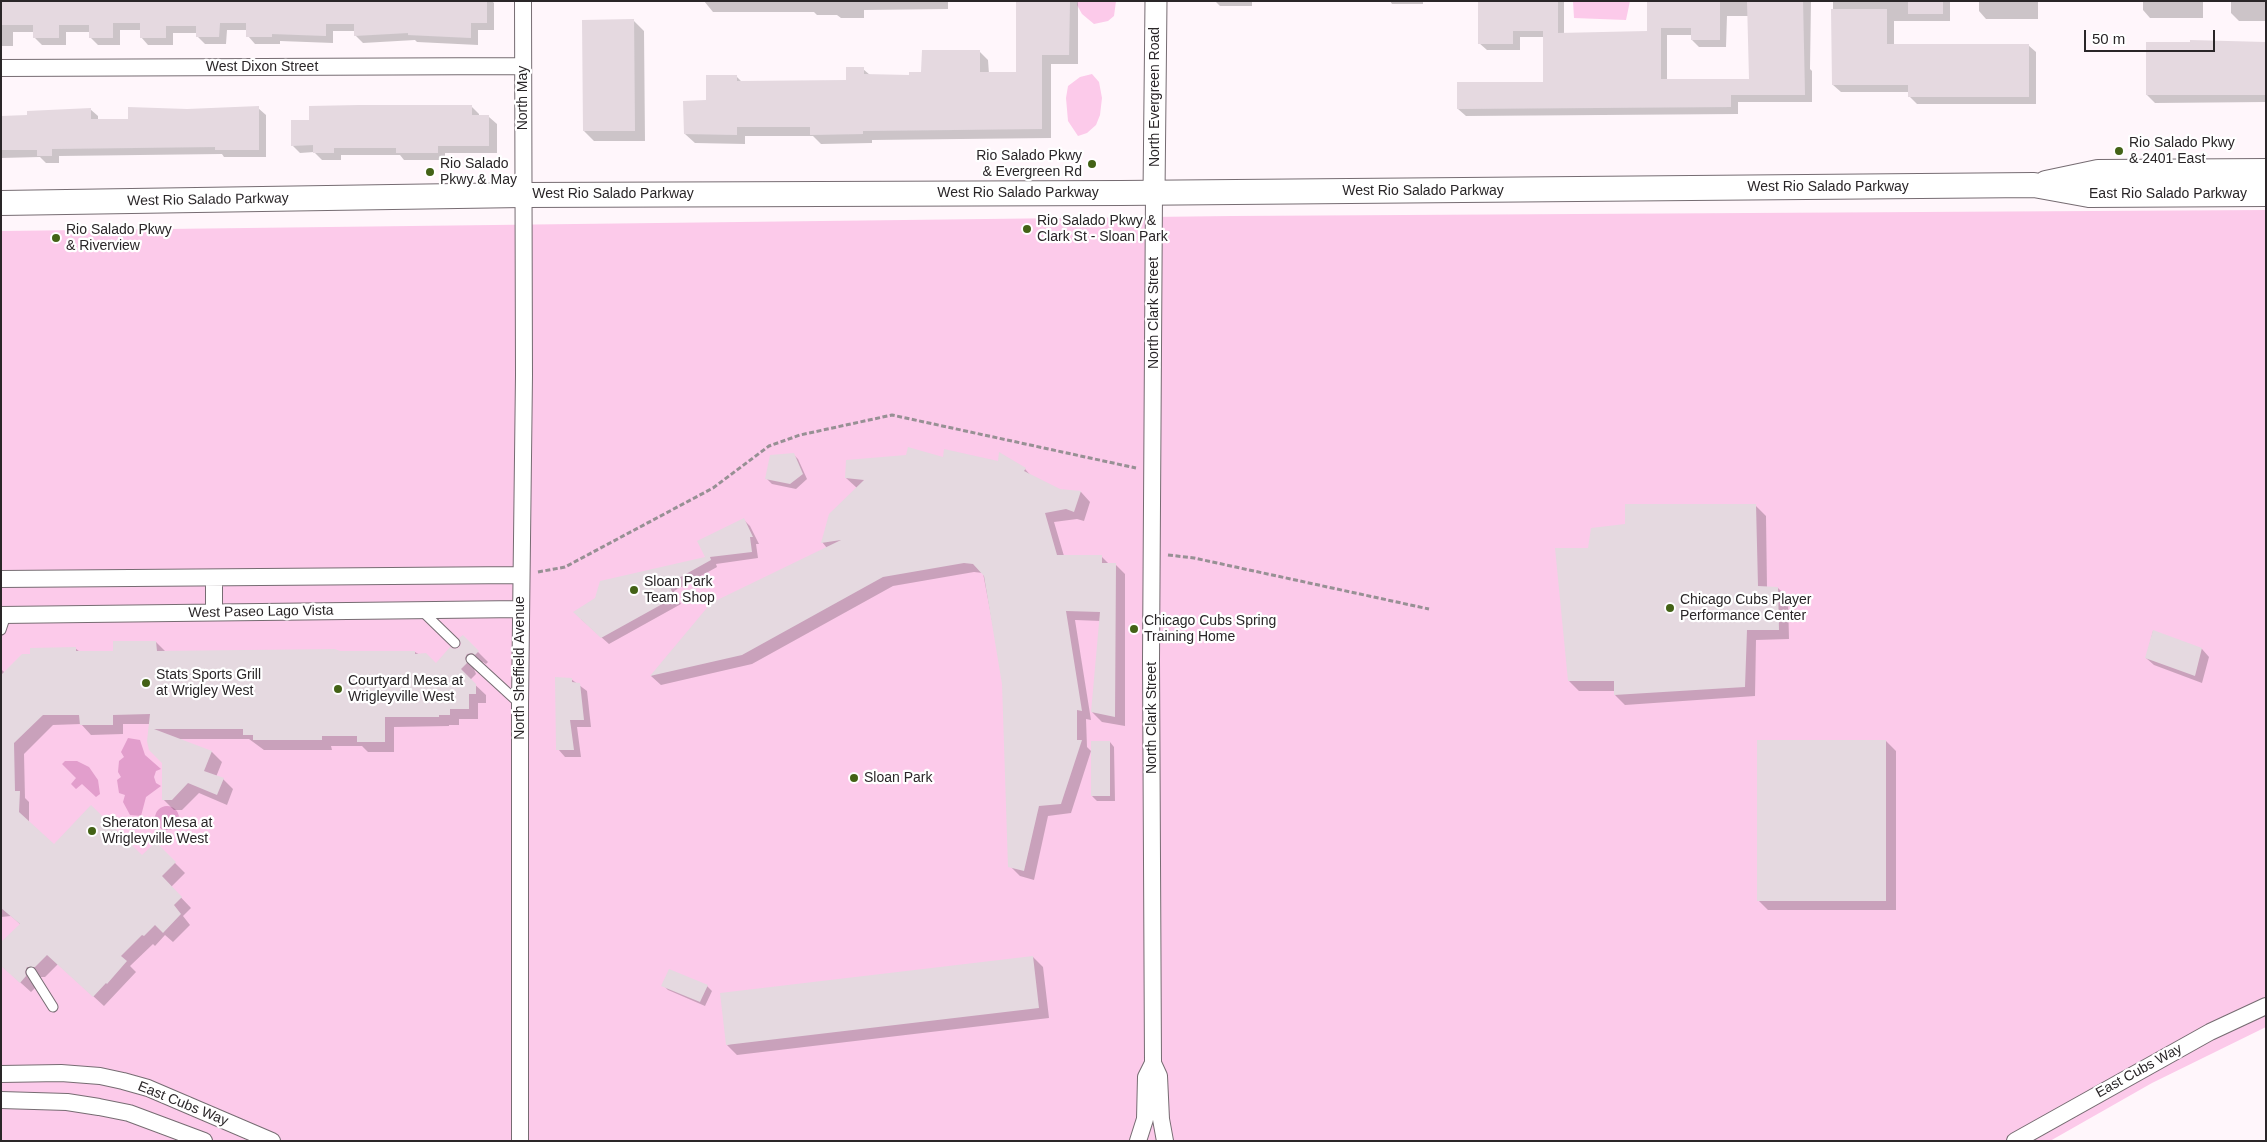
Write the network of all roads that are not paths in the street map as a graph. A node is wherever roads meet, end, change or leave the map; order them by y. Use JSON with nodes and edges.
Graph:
{"nodes":[{"id":1,"x":523,"y":1,"type":"edge"},
{"id":2,"x":1156,"y":1,"type":"edge"},
{"id":3,"x":523,"y":66,"type":"junction"},
{"id":4,"x":1,"y":68,"type":"edge"},
{"id":5,"x":2266,"y":171,"type":"edge"},
{"id":6,"x":2034,"y":185,"type":"junction"},
{"id":7,"x":1154,"y":193,"type":"junction"},
{"id":8,"x":2266,"y":194,"type":"edge"},
{"id":9,"x":523,"y":195,"type":"junction"},
{"id":10,"x":1,"y":203,"type":"edge"},
{"id":11,"x":521,"y":575,"type":"junction"},
{"id":12,"x":214,"y":578,"type":"junction"},
{"id":13,"x":1,"y":579,"type":"edge"},
{"id":14,"x":521,"y":609,"type":"junction"},
{"id":15,"x":421,"y":610,"type":"junction"},
{"id":16,"x":214,"y":612,"type":"junction"},
{"id":17,"x":3,"y":620,"type":"edge"},
{"id":18,"x":455,"y":643,"type":"dead end"},
{"id":19,"x":472,"y":658,"type":"dead end"},
{"id":20,"x":520,"y":704,"type":"junction"},
{"id":21,"x":31,"y":972,"type":"dead end"},
{"id":22,"x":53,"y":1006,"type":"dead end"},
{"id":23,"x":2266,"y":1006,"type":"edge"},
{"id":24,"x":1153,"y":1063,"type":"junction"},
{"id":25,"x":1,"y":1074,"type":"edge"},
{"id":26,"x":1,"y":1100,"type":"edge"},
{"id":27,"x":204,"y":1141,"type":"edge"},
{"id":28,"x":272,"y":1141,"type":"edge"},
{"id":29,"x":520,"y":1141,"type":"edge"},
{"id":30,"x":1138,"y":1141,"type":"edge"},
{"id":31,"x":1165,"y":1141,"type":"edge"},
{"id":32,"x":2015,"y":1141,"type":"edge"}],
"edges":[{"from":1,"to":3,"type":"street","name":"North May"},
{"from":2,"to":7,"type":"street","name":"North Evergreen Road"},
{"from":3,"to":4,"type":"street","name":"West Dixon Street"},
{"from":3,"to":9,"type":"street","name":"North May"},
{"from":5,"to":6,"type":"main road","name":"East Rio Salado Parkway"},
{"from":6,"to":7,"type":"main road","name":"West Rio Salado Parkway"},
{"from":6,"to":8,"type":"main road","name":"East Rio Salado Parkway"},
{"from":7,"to":9,"type":"main road","name":"West Rio Salado Parkway"},
{"from":7,"to":24,"type":"street","name":"North Clark Street"},
{"from":9,"to":10,"type":"main road","name":"West Rio Salado Parkway"},
{"from":9,"to":11,"type":"street","name":"North Sheffield Avenue"},
{"from":11,"to":12,"type":"street"},
{"from":11,"to":14,"type":"street","name":"North Sheffield Avenue"},
{"from":12,"to":13,"type":"street"},
{"from":12,"to":16,"type":"street"},
{"from":14,"to":15,"type":"street","name":"West Paseo Lago Vista"},
{"from":14,"to":20,"type":"street","name":"North Sheffield Avenue"},
{"from":15,"to":16,"type":"street","name":"West Paseo Lago Vista"},
{"from":15,"to":18,"type":"lane"},
{"from":16,"to":17,"type":"street","name":"West Paseo Lago Vista"},
{"from":19,"to":20,"type":"lane"},
{"from":20,"to":29,"type":"street","name":"North Sheffield Avenue"},
{"from":21,"to":22,"type":"lane"},
{"from":23,"to":32,"type":"street","name":"East Cubs Way"},
{"from":24,"to":30,"type":"street","name":"North Clark Street"},
{"from":24,"to":31,"type":"street","name":"North Clark Street"},
{"from":25,"to":28,"type":"street","name":"East Cubs Way"},
{"from":26,"to":27,"type":"street","name":"East Cubs Way"}]}
